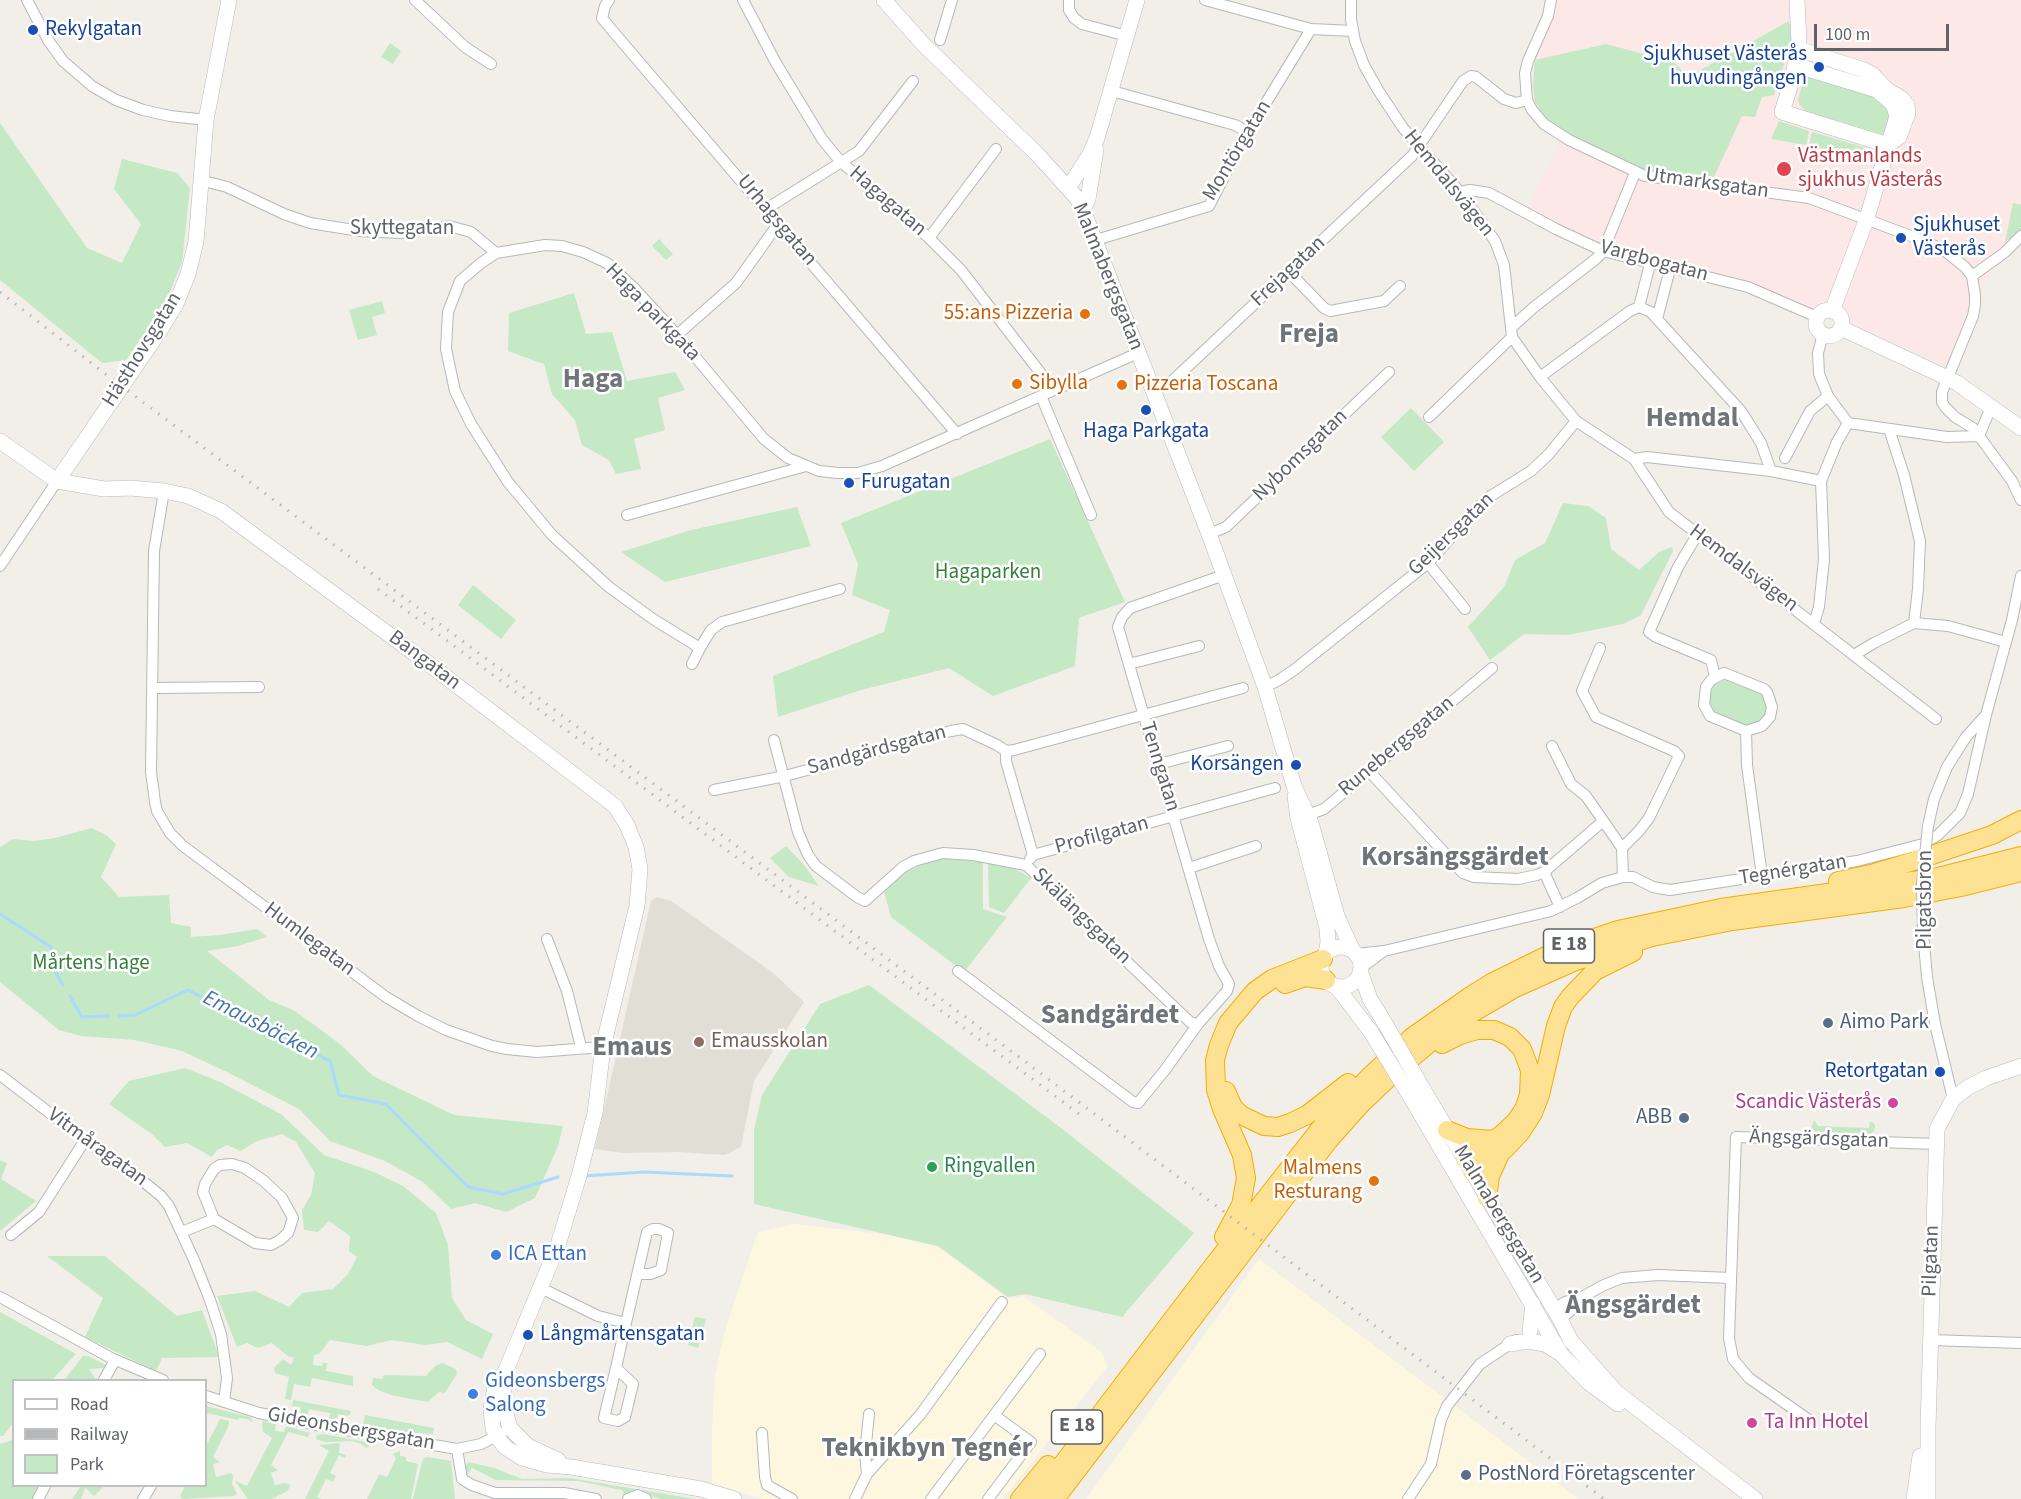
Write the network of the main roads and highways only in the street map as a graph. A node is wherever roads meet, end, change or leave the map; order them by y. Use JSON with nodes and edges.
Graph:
{"nodes":[{"id":1,"x":2021,"y":820,"type":"edge"},
{"id":2,"x":2020,"y":868,"type":"edge"},
{"id":3,"x":1792,"y":898,"type":"junction"},
{"id":4,"x":1732,"y":921,"type":"junction"},
{"id":5,"x":1324,"y":956,"type":"road end"},
{"id":6,"x":1331,"y":983,"type":"road end"},
{"id":7,"x":1421,"y":1050,"type":"junction"},
{"id":8,"x":1378,"y":1068,"type":"junction"},
{"id":9,"x":1447,"y":1130,"type":"road end"},
{"id":10,"x":1496,"y":1146,"type":"junction"},
{"id":11,"x":1462,"y":1170,"type":"road end"},
{"id":12,"x":1487,"y":1198,"type":"road end"},
{"id":13,"x":1212,"y":1266,"type":"junction"},
{"id":14,"x":1141,"y":1361,"type":"junction"},
{"id":15,"x":1146,"y":1379,"type":"junction"},
{"id":16,"x":1020,"y":1499,"type":"edge"},
{"id":17,"x":1036,"y":1499,"type":"edge"},
{"id":18,"x":1055,"y":1499,"type":"edge"},
{"id":19,"x":1071,"y":1499,"type":"edge"}],
"edges":[{"from":1,"to":3,"type":"highway","number":"E 18"},
{"from":2,"to":3,"type":"highway","number":"E 18"},
{"from":2,"to":4,"type":"highway","number":"E 18"},
{"from":3,"to":8,"type":"highway","number":"E 18"},
{"from":4,"to":7,"type":"highway","number":"E 18"},
{"from":4,"to":10,"type":"highway","number":"E 18"},
{"from":5,"to":13,"type":"highway","number":"E 18"},
{"from":6,"to":8,"type":"highway","number":"E 18"},
{"from":7,"to":10,"type":"highway","number":"E 18"},
{"from":7,"to":15,"type":"highway","number":"E 18"},
{"from":8,"to":13,"type":"highway","number":"E 18"},
{"from":9,"to":10,"type":"highway"},
{"from":10,"to":11,"type":"highway","number":"E 18"},
{"from":10,"to":12,"type":"highway"},
{"from":13,"to":14,"type":"highway","number":"E 18"},
{"from":14,"to":16,"type":"highway","number":"E 18"},
{"from":14,"to":17,"type":"highway","number":"E 18"},
{"from":15,"to":18,"type":"highway","number":"E 18"},
{"from":15,"to":19,"type":"highway","number":"E 18"}]}
